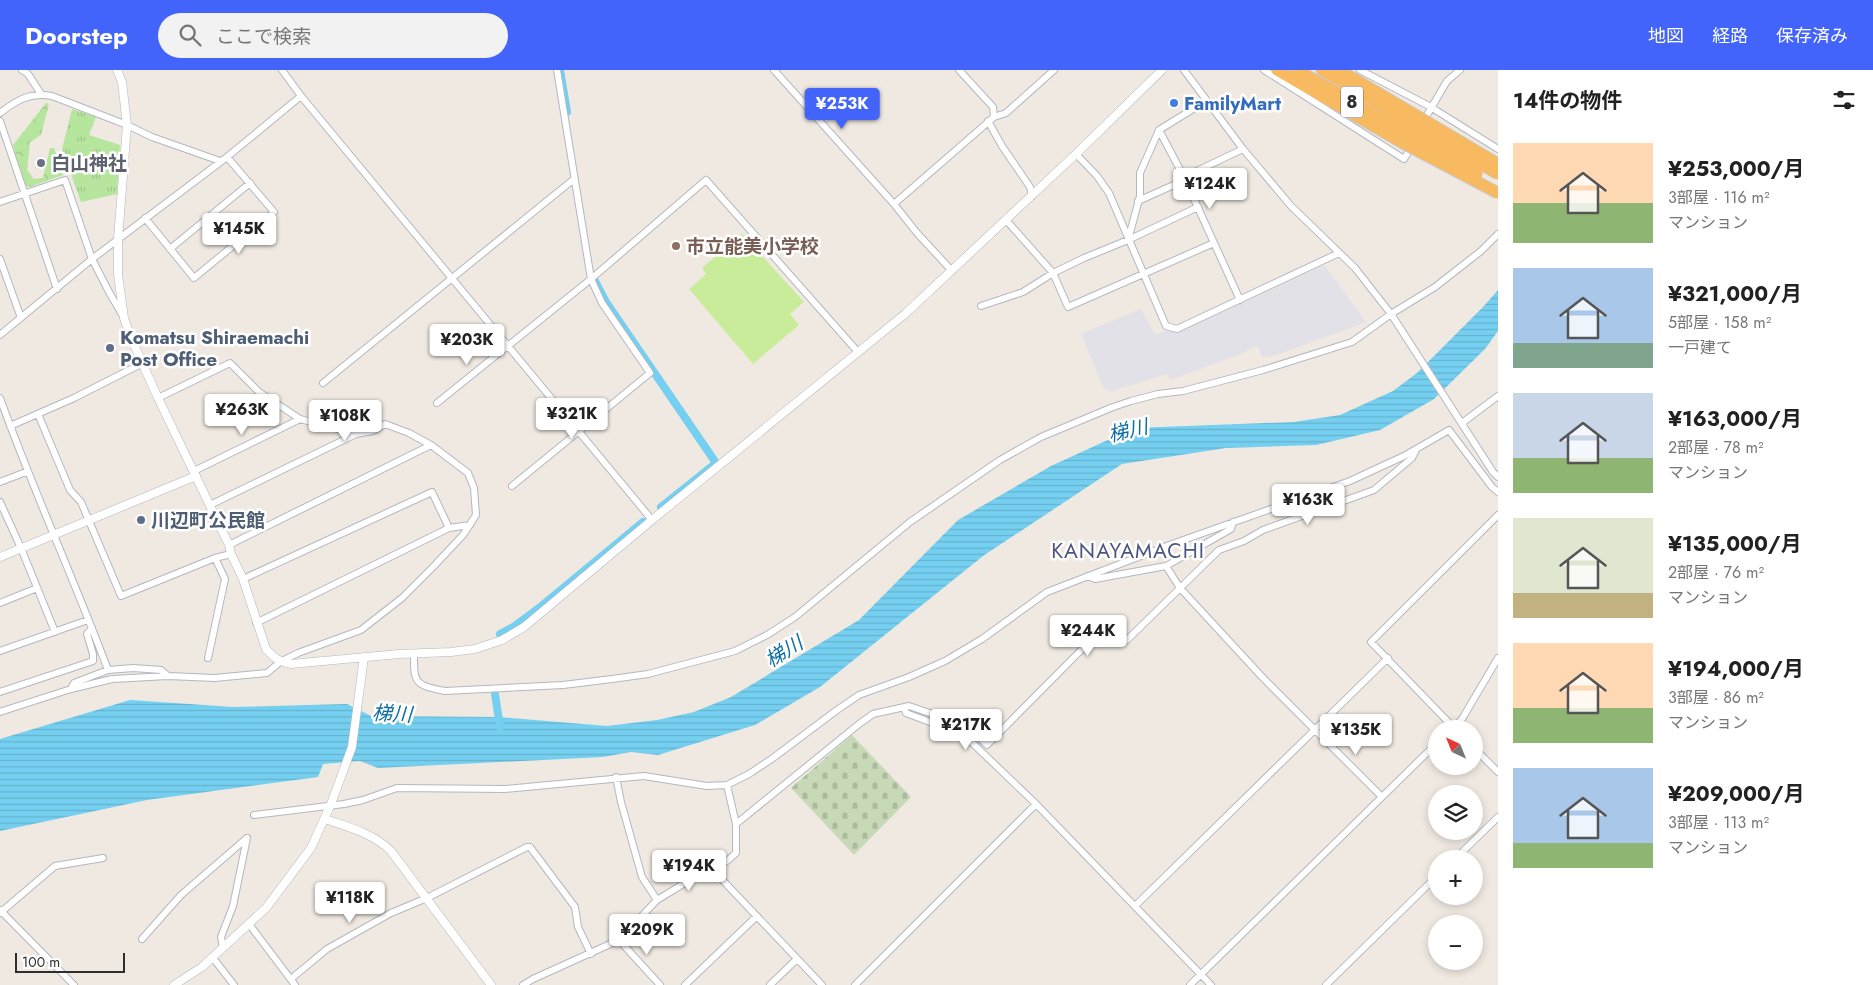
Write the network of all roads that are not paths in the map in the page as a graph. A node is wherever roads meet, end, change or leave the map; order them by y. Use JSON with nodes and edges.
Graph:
{"nodes":[{"id":1,"x":22,"y":70,"type":"edge"},
{"id":2,"x":117,"y":70,"type":"edge"},
{"id":3,"x":282,"y":70,"type":"edge"},
{"id":4,"x":557,"y":70,"type":"edge"},
{"id":5,"x":774,"y":70,"type":"edge"},
{"id":6,"x":959,"y":70,"type":"edge"},
{"id":7,"x":1054,"y":70,"type":"edge"},
{"id":8,"x":1162,"y":70,"type":"edge"},
{"id":9,"x":1184,"y":70,"type":"edge"},
{"id":10,"x":1264,"y":70,"type":"edge"},
{"id":11,"x":1277,"y":70,"type":"edge"},
{"id":12,"x":1297,"y":70,"type":"edge"},
{"id":13,"x":1322,"y":70,"type":"edge"},
{"id":14,"x":1339,"y":70,"type":"edge"},
{"id":15,"x":1360,"y":70,"type":"edge"},
{"id":16,"x":1460,"y":70,"type":"edge"},
{"id":17,"x":41,"y":94,"type":"junction"},
{"id":18,"x":302,"y":96,"type":"junction"},
{"id":19,"x":1206,"y":100,"type":"junction"},
{"id":20,"x":1431,"y":107,"type":"junction"},
{"id":21,"x":0,"y":113,"type":"edge"},
{"id":22,"x":991,"y":119,"type":"junction"},
{"id":23,"x":0,"y":121,"type":"edge"},
{"id":24,"x":127,"y":125,"type":"junction"},
{"id":25,"x":1159,"y":130,"type":"junction"},
{"id":26,"x":1412,"y":130,"type":"junction"},
{"id":27,"x":1243,"y":149,"type":"junction"},
{"id":28,"x":1498,"y":149,"type":"edge"},
{"id":29,"x":1076,"y":154,"type":"junction"},
{"id":30,"x":227,"y":157,"type":"junction"},
{"id":31,"x":220,"y":161,"type":"junction"},
{"id":32,"x":1498,"y":164,"type":"edge"},
{"id":33,"x":1498,"y":174,"type":"edge"},
{"id":34,"x":1184,"y":178,"type":"junction"},
{"id":35,"x":574,"y":179,"type":"junction"},
{"id":36,"x":250,"y":183,"type":"junction"},
{"id":37,"x":1498,"y":186,"type":"edge"},
{"id":38,"x":1498,"y":193,"type":"edge"},
{"id":39,"x":24,"y":194,"type":"junction"},
{"id":40,"x":1032,"y":196,"type":"junction"},
{"id":41,"x":1138,"y":201,"type":"junction"},
{"id":42,"x":0,"y":202,"type":"edge"},
{"id":43,"x":894,"y":204,"type":"junction"},
{"id":44,"x":1198,"y":207,"type":"junction"},
{"id":45,"x":145,"y":218,"type":"junction"},
{"id":46,"x":1006,"y":220,"type":"junction"},
{"id":47,"x":1498,"y":234,"type":"edge"},
{"id":48,"x":118,"y":239,"type":"junction"},
{"id":49,"x":1128,"y":240,"type":"junction"},
{"id":50,"x":1214,"y":243,"type":"junction"},
{"id":51,"x":170,"y":249,"type":"junction"},
{"id":52,"x":1339,"y":252,"type":"junction"},
{"id":53,"x":0,"y":259,"type":"edge"},
{"id":54,"x":92,"y":259,"type":"junction"},
{"id":55,"x":952,"y":271,"type":"junction"},
{"id":56,"x":1053,"y":273,"type":"junction"},
{"id":57,"x":1143,"y":274,"type":"junction"},
{"id":58,"x":452,"y":277,"type":"junction"},
{"id":59,"x":591,"y":279,"type":"junction"},
{"id":60,"x":57,"y":289,"type":"junction"},
{"id":61,"x":1240,"y":300,"type":"junction"},
{"id":62,"x":981,"y":306,"type":"dead end"},
{"id":63,"x":1392,"y":316,"type":"junction"},
{"id":64,"x":21,"y":318,"type":"junction"},
{"id":65,"x":124,"y":318,"type":"junction"},
{"id":66,"x":0,"y":335,"type":"edge"},
{"id":67,"x":510,"y":346,"type":"junction"},
{"id":68,"x":858,"y":352,"type":"junction"},
{"id":69,"x":143,"y":363,"type":"junction"},
{"id":70,"x":324,"y":382,"type":"dead end"},
{"id":71,"x":1498,"y":396,"type":"edge"},
{"id":72,"x":0,"y":398,"type":"edge"},
{"id":73,"x":158,"y":398,"type":"junction"},
{"id":74,"x":437,"y":403,"type":"dead end"},
{"id":75,"x":38,"y":414,"type":"junction"},
{"id":76,"x":300,"y":420,"type":"junction"},
{"id":77,"x":1460,"y":420,"type":"junction"},
{"id":78,"x":10,"y":426,"type":"junction"},
{"id":79,"x":579,"y":431,"type":"junction"},
{"id":80,"x":356,"y":434,"type":"junction"},
{"id":81,"x":431,"y":445,"type":"junction"},
{"id":82,"x":1416,"y":450,"type":"junction"},
{"id":83,"x":26,"y":472,"type":"junction"},
{"id":84,"x":1496,"y":472,"type":"edge"},
{"id":85,"x":195,"y":474,"type":"junction"},
{"id":86,"x":0,"y":482,"type":"edge"},
{"id":87,"x":512,"y":486,"type":"dead end"},
{"id":88,"x":1498,"y":492,"type":"edge"},
{"id":89,"x":0,"y":502,"type":"edge"},
{"id":90,"x":210,"y":506,"type":"junction"},
{"id":91,"x":1498,"y":515,"type":"edge"},
{"id":92,"x":3,"y":516,"type":"edge"},
{"id":93,"x":652,"y":520,"type":"junction"},
{"id":94,"x":90,"y":521,"type":"junction"},
{"id":95,"x":1234,"y":522,"type":"junction"},
{"id":96,"x":470,"y":526,"type":"junction"},
{"id":97,"x":448,"y":528,"type":"junction"},
{"id":98,"x":53,"y":535,"type":"junction"},
{"id":99,"x":228,"y":545,"type":"junction"},
{"id":100,"x":21,"y":548,"type":"junction"},
{"id":101,"x":231,"y":554,"type":"junction"},
{"id":102,"x":0,"y":557,"type":"edge"},
{"id":103,"x":215,"y":558,"type":"junction"},
{"id":104,"x":1166,"y":566,"type":"junction"},
{"id":105,"x":1088,"y":576,"type":"junction"},
{"id":106,"x":243,"y":579,"type":"junction"},
{"id":107,"x":37,"y":588,"type":"junction"},
{"id":108,"x":1180,"y":588,"type":"junction"},
{"id":109,"x":0,"y":603,"type":"edge"},
{"id":110,"x":88,"y":620,"type":"junction"},
{"id":111,"x":256,"y":623,"type":"junction"},
{"id":112,"x":92,"y":628,"type":"junction"},
{"id":113,"x":55,"y":632,"type":"junction"},
{"id":114,"x":0,"y":650,"type":"edge"},
{"id":115,"x":414,"y":654,"type":"junction"},
{"id":116,"x":364,"y":657,"type":"junction"},
{"id":117,"x":208,"y":658,"type":"dead end"},
{"id":118,"x":1388,"y":658,"type":"junction"},
{"id":119,"x":1498,"y":658,"type":"edge"},
{"id":120,"x":280,"y":662,"type":"junction"},
{"id":121,"x":108,"y":670,"type":"junction"},
{"id":122,"x":168,"y":676,"type":"junction"},
{"id":123,"x":71,"y":689,"type":"junction"},
{"id":124,"x":0,"y":692,"type":"edge"},
{"id":125,"x":904,"y":707,"type":"junction"},
{"id":126,"x":0,"y":712,"type":"edge"},
{"id":127,"x":1446,"y":720,"type":"edge"},
{"id":128,"x":1461,"y":720,"type":"edge"},
{"id":129,"x":1316,"y":730,"type":"junction"},
{"id":130,"x":1428,"y":752,"type":"edge"},
{"id":131,"x":1483,"y":757,"type":"edge"},
{"id":132,"x":1498,"y":772,"type":"edge"},
{"id":133,"x":616,"y":778,"type":"junction"},
{"id":134,"x":727,"y":785,"type":"junction"},
{"id":135,"x":1382,"y":797,"type":"junction"},
{"id":136,"x":332,"y":800,"type":"junction"},
{"id":137,"x":1036,"y":804,"type":"junction"},
{"id":138,"x":254,"y":815,"type":"dead end"},
{"id":139,"x":1498,"y":817,"type":"edge"},
{"id":140,"x":325,"y":819,"type":"junction"},
{"id":141,"x":736,"y":824,"type":"junction"},
{"id":142,"x":1464,"y":850,"type":"edge"},
{"id":143,"x":103,"y":858,"type":"dead end"},
{"id":144,"x":712,"y":869,"type":"junction"},
{"id":145,"x":1428,"y":885,"type":"edge"},
{"id":146,"x":427,"y":898,"type":"junction"},
{"id":147,"x":657,"y":900,"type":"junction"},
{"id":148,"x":1135,"y":906,"type":"junction"},
{"id":149,"x":1,"y":912,"type":"edge"},
{"id":150,"x":757,"y":916,"type":"junction"},
{"id":151,"x":249,"y":924,"type":"junction"},
{"id":152,"x":142,"y":939,"type":"dead end"},
{"id":153,"x":619,"y":940,"type":"junction"},
{"id":154,"x":223,"y":948,"type":"junction"},
{"id":155,"x":591,"y":954,"type":"junction"},
{"id":156,"x":212,"y":958,"type":"junction"},
{"id":157,"x":798,"y":959,"type":"junction"},
{"id":158,"x":1201,"y":974,"type":"junction"},
{"id":159,"x":293,"y":982,"type":"edge"},
{"id":160,"x":74,"y":985,"type":"edge"},
{"id":161,"x":174,"y":985,"type":"edge"},
{"id":162,"x":234,"y":985,"type":"edge"},
{"id":163,"x":491,"y":985,"type":"edge"},
{"id":164,"x":523,"y":985,"type":"edge"},
{"id":165,"x":660,"y":985,"type":"edge"},
{"id":166,"x":685,"y":985,"type":"edge"},
{"id":167,"x":770,"y":985,"type":"edge"},
{"id":168,"x":822,"y":985,"type":"edge"},
{"id":169,"x":855,"y":985,"type":"edge"},
{"id":170,"x":1190,"y":985,"type":"edge"},
{"id":171,"x":1211,"y":985,"type":"edge"},
{"id":172,"x":1326,"y":985,"type":"edge"}],
"edges":[{"from":1,"to":17,"type":"street"},
{"from":2,"to":24,"type":"street"},
{"from":3,"to":18,"type":"street"},
{"from":4,"to":35,"type":"street"},
{"from":5,"to":43,"type":"street"},
{"from":6,"to":22,"type":"street"},
{"from":7,"to":22,"type":"street"},
{"from":8,"to":29,"type":"street"},
{"from":9,"to":19,"type":"street"},
{"from":10,"to":26,"type":"street"},
{"from":11,"to":26,"type":"highway"},
{"from":12,"to":26,"type":"highway","number":"8"},
{"from":13,"to":26,"type":"highway","number":"8"},
{"from":14,"to":26,"type":"highway"},
{"from":15,"to":20,"type":"street"},
{"from":16,"to":20,"type":"street"},
{"from":17,"to":21,"type":"street"},
{"from":17,"to":24,"type":"street"},
{"from":18,"to":30,"type":"street"},
{"from":18,"to":58,"type":"street"},
{"from":19,"to":25,"type":"street"},
{"from":19,"to":27,"type":"street"},
{"from":20,"to":26,"type":"street"},
{"from":20,"to":28,"type":"street"},
{"from":22,"to":40,"type":"street"},
{"from":22,"to":43,"type":"street"},
{"from":23,"to":39,"type":"street"},
{"from":24,"to":31,"type":"street"},
{"from":24,"to":48,"type":"street"},
{"from":25,"to":34,"type":"street"},
{"from":25,"to":41,"type":"street"},
{"from":26,"to":32,"type":"highway","bridge":true},
{"from":26,"to":33,"type":"highway","number":"8","bridge":true},
{"from":26,"to":37,"type":"highway","number":"8","bridge":true},
{"from":26,"to":38,"type":"highway","bridge":true},
{"from":27,"to":34,"type":"street"},
{"from":27,"to":52,"type":"street"},
{"from":29,"to":40,"type":"street"},
{"from":29,"to":49,"type":"street"},
{"from":30,"to":31,"type":"street"},
{"from":30,"to":36,"type":"street"},
{"from":31,"to":45,"type":"street"},
{"from":34,"to":41,"type":"street"},
{"from":34,"to":44,"type":"street"},
{"from":35,"to":58,"type":"street"},
{"from":35,"to":59,"type":"street"},
{"from":36,"to":51,"type":"street"},
{"from":36,"to":51,"type":"street"},
{"from":39,"to":42,"type":"street"},
{"from":39,"to":54,"type":"street"},
{"from":39,"to":60,"type":"street"},
{"from":40,"to":46,"type":"street"},
{"from":41,"to":49,"type":"street"},
{"from":43,"to":55,"type":"street"},
{"from":44,"to":49,"type":"street"},
{"from":44,"to":50,"type":"street"},
{"from":45,"to":48,"type":"street"},
{"from":45,"to":51,"type":"street"},
{"from":46,"to":55,"type":"street"},
{"from":46,"to":56,"type":"street"},
{"from":47,"to":63,"type":"street"},
{"from":48,"to":54,"type":"street"},
{"from":48,"to":65,"type":"street"},
{"from":49,"to":56,"type":"street"},
{"from":49,"to":57,"type":"street"},
{"from":50,"to":57,"type":"street"},
{"from":50,"to":61,"type":"street"},
{"from":52,"to":61,"type":"street"},
{"from":52,"to":63,"type":"street"},
{"from":53,"to":64,"type":"street"},
{"from":54,"to":60,"type":"street"},
{"from":54,"to":65,"type":"street"},
{"from":55,"to":68,"type":"street"},
{"from":56,"to":57,"type":"street"},
{"from":56,"to":62,"type":"street"},
{"from":57,"to":61,"type":"street"},
{"from":58,"to":67,"type":"street"},
{"from":58,"to":70,"type":"street"},
{"from":59,"to":67,"type":"street"},
{"from":59,"to":68,"type":"street"},
{"from":59,"to":79,"type":"street"},
{"from":60,"to":64,"type":"street"},
{"from":63,"to":77,"type":"street"},
{"from":63,"to":115,"type":"street"},
{"from":64,"to":66,"type":"street"},
{"from":65,"to":69,"type":"street"},
{"from":67,"to":74,"type":"street"},
{"from":67,"to":79,"type":"street"},
{"from":68,"to":93,"type":"street"},
{"from":69,"to":73,"type":"street"},
{"from":69,"to":75,"type":"street"},
{"from":71,"to":77,"type":"street"},
{"from":72,"to":78,"type":"street"},
{"from":73,"to":76,"type":"street"},
{"from":73,"to":85,"type":"street"},
{"from":75,"to":78,"type":"street"},
{"from":75,"to":94,"type":"street"},
{"from":76,"to":80,"type":"street"},
{"from":76,"to":85,"type":"street"},
{"from":77,"to":84,"type":"street"},
{"from":78,"to":83,"type":"street"},
{"from":79,"to":87,"type":"street"},
{"from":79,"to":93,"type":"street"},
{"from":80,"to":81,"type":"street"},
{"from":80,"to":90,"type":"street"},
{"from":81,"to":96,"type":"street"},
{"from":81,"to":99,"type":"street"},
{"from":82,"to":88,"type":"street"},
{"from":82,"to":95,"type":"street"},
{"from":82,"to":108,"type":"street"},
{"from":83,"to":86,"type":"street"},
{"from":83,"to":98,"type":"street"},
{"from":85,"to":90,"type":"street"},
{"from":85,"to":94,"type":"street"},
{"from":89,"to":92,"type":"street"},
{"from":90,"to":99,"type":"street"},
{"from":91,"to":118,"type":"street"},
{"from":92,"to":100,"type":"street"},
{"from":93,"to":115,"type":"street"},
{"from":94,"to":98,"type":"street"},
{"from":94,"to":103,"type":"street"},
{"from":95,"to":104,"type":"street"},
{"from":95,"to":105,"type":"street"},
{"from":96,"to":97,"type":"street"},
{"from":96,"to":120,"type":"street"},
{"from":97,"to":106,"type":"street"},
{"from":97,"to":111,"type":"street"},
{"from":98,"to":100,"type":"street"},
{"from":98,"to":110,"type":"street"},
{"from":99,"to":101,"type":"street"},
{"from":100,"to":102,"type":"street"},
{"from":100,"to":107,"type":"street"},
{"from":101,"to":103,"type":"street"},
{"from":101,"to":106,"type":"street"},
{"from":103,"to":117,"type":"street"},
{"from":104,"to":105,"type":"street"},
{"from":104,"to":108,"type":"street"},
{"from":105,"to":134,"type":"street"},
{"from":106,"to":111,"type":"street"},
{"from":107,"to":109,"type":"street"},
{"from":107,"to":113,"type":"street"},
{"from":108,"to":125,"type":"street"},
{"from":108,"to":129,"type":"street"},
{"from":110,"to":112,"type":"street"},
{"from":110,"to":113,"type":"street"},
{"from":111,"to":120,"type":"street"},
{"from":112,"to":121,"type":"street"},
{"from":112,"to":124,"type":"street"},
{"from":113,"to":114,"type":"street"},
{"from":115,"to":116,"type":"street"},
{"from":116,"to":120,"type":"street"},
{"from":116,"to":136,"type":"street"},
{"from":118,"to":127,"type":"street"},
{"from":118,"to":129,"type":"street"},
{"from":119,"to":128,"type":"street"},
{"from":120,"to":122,"type":"street"},
{"from":121,"to":122,"type":"street"},
{"from":121,"to":123,"type":"street"},
{"from":122,"to":123,"type":"street"},
{"from":123,"to":126,"type":"street"},
{"from":125,"to":137,"type":"street"},
{"from":125,"to":141,"type":"street"},
{"from":129,"to":135,"type":"street"},
{"from":129,"to":148,"type":"street"},
{"from":130,"to":135,"type":"street"},
{"from":131,"to":132,"type":"street"},
{"from":133,"to":134,"type":"street"},
{"from":133,"to":136,"type":"street"},
{"from":133,"to":147,"type":"street"},
{"from":134,"to":141,"type":"street"},
{"from":135,"to":158,"type":"street"},
{"from":136,"to":138,"type":"street"},
{"from":136,"to":140,"type":"street"},
{"from":137,"to":148,"type":"street"},
{"from":137,"to":169,"type":"street"},
{"from":139,"to":142,"type":"street"},
{"from":140,"to":146,"type":"street"},
{"from":140,"to":151,"type":"street"},
{"from":141,"to":144,"type":"street"},
{"from":143,"to":149,"type":"street"},
{"from":144,"to":147,"type":"street"},
{"from":144,"to":150,"type":"street"},
{"from":145,"to":172,"type":"street"},
{"from":146,"to":155,"type":"street"},
{"from":146,"to":159,"type":"street"},
{"from":146,"to":163,"type":"street"},
{"from":147,"to":153,"type":"street"},
{"from":148,"to":158,"type":"street"},
{"from":149,"to":160,"type":"street"},
{"from":150,"to":157,"type":"street"},
{"from":150,"to":166,"type":"street"},
{"from":151,"to":154,"type":"street"},
{"from":151,"to":159,"type":"street"},
{"from":152,"to":154,"type":"street"},
{"from":153,"to":155,"type":"street"},
{"from":153,"to":165,"type":"street"},
{"from":154,"to":156,"type":"street"},
{"from":155,"to":164,"type":"street"},
{"from":156,"to":161,"type":"street"},
{"from":156,"to":162,"type":"street"},
{"from":157,"to":167,"type":"street"},
{"from":157,"to":168,"type":"street"},
{"from":158,"to":170,"type":"street"},
{"from":158,"to":171,"type":"street"}]}
